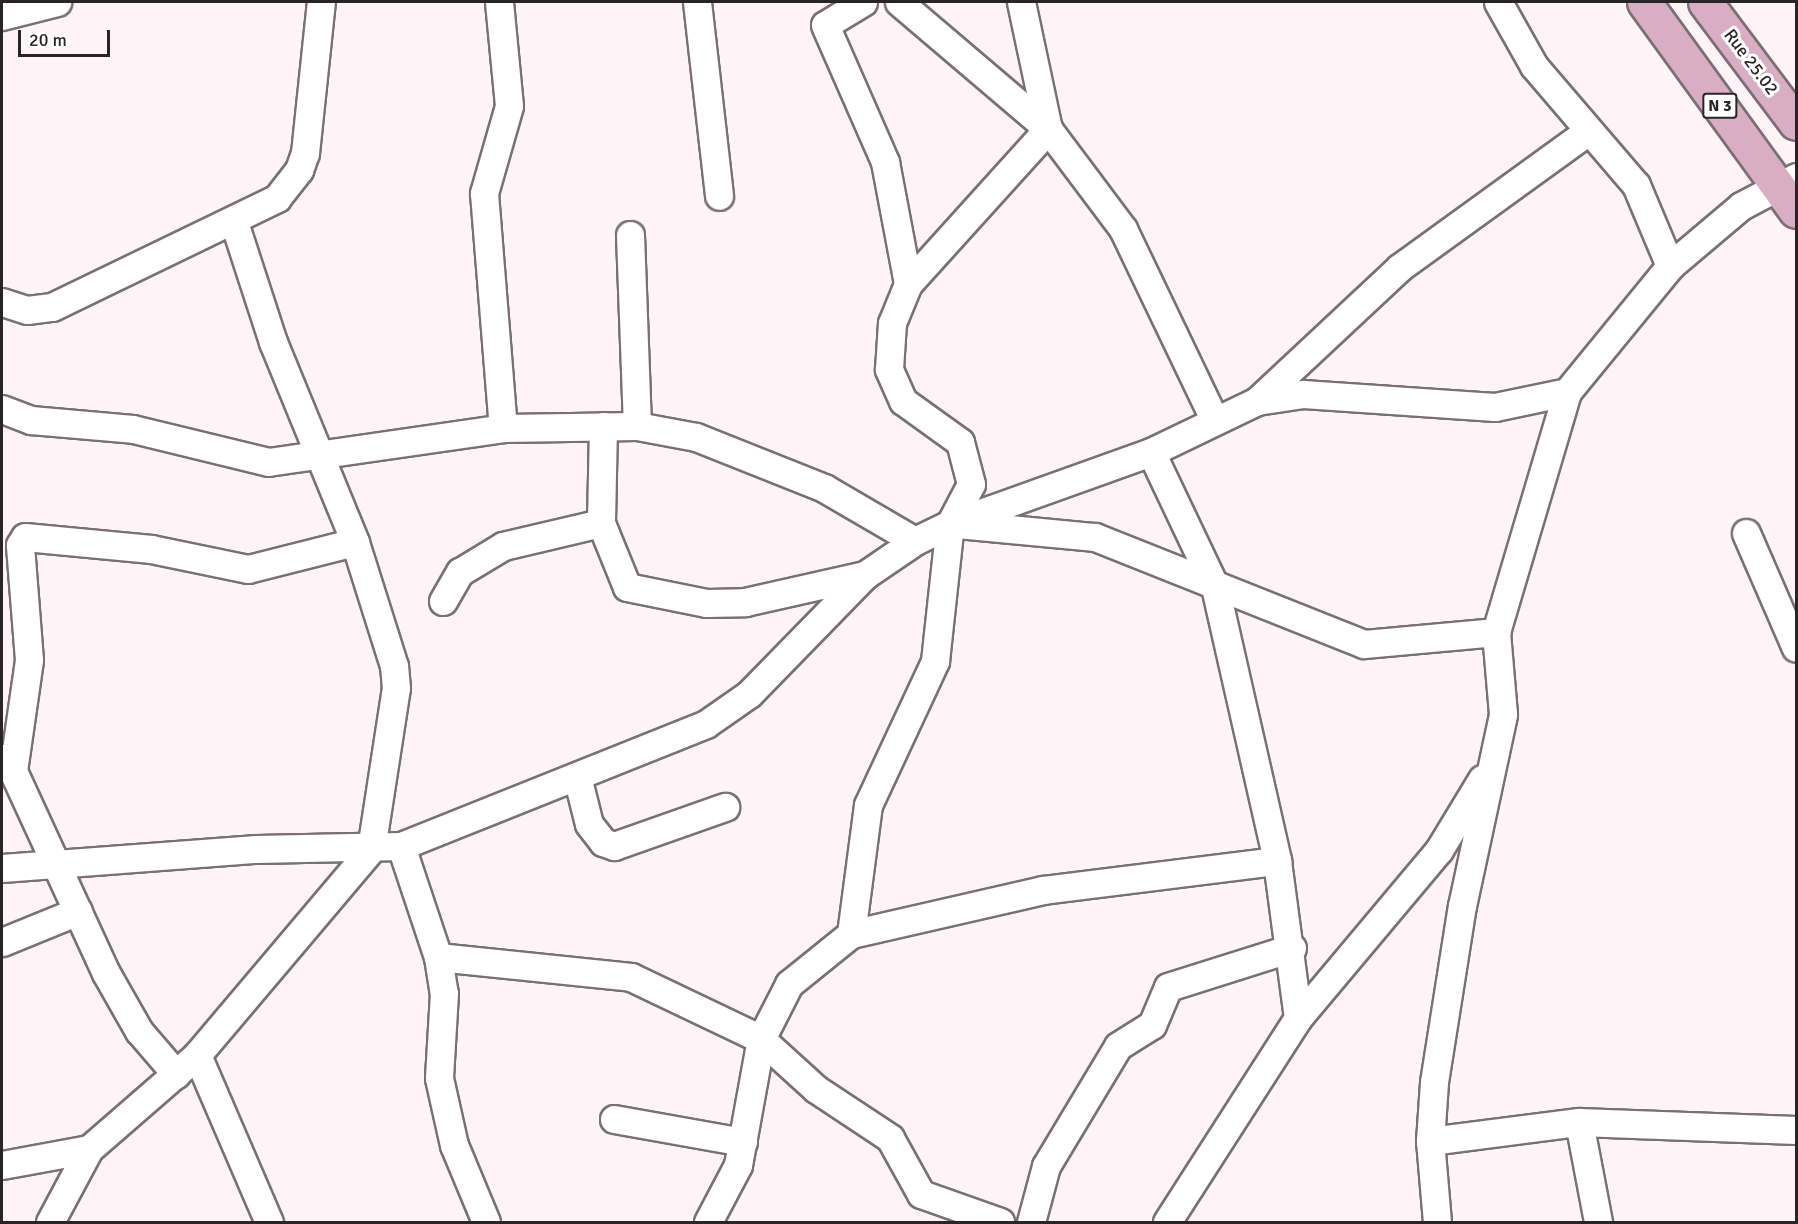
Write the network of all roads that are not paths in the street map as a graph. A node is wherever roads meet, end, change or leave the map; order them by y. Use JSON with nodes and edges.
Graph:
{"nodes":[{"id":1,"x":57,"y":2,"type":"edge"},
{"id":2,"x":321,"y":2,"type":"edge"},
{"id":3,"x":499,"y":2,"type":"edge"},
{"id":4,"x":697,"y":2,"type":"edge"},
{"id":5,"x":863,"y":2,"type":"edge"},
{"id":6,"x":899,"y":2,"type":"edge"},
{"id":7,"x":1021,"y":2,"type":"edge"},
{"id":8,"x":1498,"y":2,"type":"edge"},
{"id":9,"x":1644,"y":2,"type":"edge"},
{"id":10,"x":1705,"y":2,"type":"edge"},
{"id":11,"x":6,"y":11,"type":"edge"},
{"id":12,"x":1797,"y":123,"type":"edge"},
{"id":13,"x":1048,"y":129,"type":"junction"},
{"id":14,"x":1587,"y":132,"type":"junction"},
{"id":15,"x":1790,"y":192,"type":"edge"},
{"id":16,"x":719,"y":196,"type":"dead end"},
{"id":17,"x":234,"y":222,"type":"junction"},
{"id":18,"x":630,"y":235,"type":"dead end"},
{"id":19,"x":1670,"y":266,"type":"junction"},
{"id":20,"x":908,"y":284,"type":"junction"},
{"id":21,"x":2,"y":302,"type":"edge"},
{"id":22,"x":1567,"y":392,"type":"junction"},
{"id":23,"x":1257,"y":401,"type":"junction"},
{"id":24,"x":2,"y":410,"type":"edge"},
{"id":25,"x":1214,"y":419,"type":"junction"},
{"id":26,"x":603,"y":426,"type":"junction"},
{"id":27,"x":637,"y":426,"type":"junction"},
{"id":28,"x":503,"y":428,"type":"junction"},
{"id":29,"x":320,"y":451,"type":"junction"},
{"id":30,"x":1151,"y":452,"type":"junction"},
{"id":31,"x":601,"y":523,"type":"junction"},
{"id":32,"x":950,"y":524,"type":"junction"},
{"id":33,"x":1746,"y":533,"type":"dead end"},
{"id":34,"x":915,"y":541,"type":"junction"},
{"id":35,"x":355,"y":542,"type":"junction"},
{"id":36,"x":866,"y":575,"type":"junction"},
{"id":37,"x":1215,"y":587,"type":"junction"},
{"id":38,"x":443,"y":601,"type":"dead end"},
{"id":39,"x":1496,"y":632,"type":"junction"},
{"id":40,"x":1797,"y":648,"type":"edge"},
{"id":41,"x":1493,"y":760,"type":"junction"},
{"id":42,"x":7,"y":764,"type":"edge"},
{"id":43,"x":577,"y":776,"type":"junction"},
{"id":44,"x":725,"y":807,"type":"dead end"},
{"id":45,"x":401,"y":846,"type":"junction"},
{"id":46,"x":371,"y":849,"type":"junction"},
{"id":47,"x":56,"y":860,"type":"junction"},
{"id":48,"x":1277,"y":861,"type":"junction"},
{"id":49,"x":2,"y":867,"type":"edge"},
{"id":50,"x":78,"y":911,"type":"junction"},
{"id":51,"x":851,"y":934,"type":"junction"},
{"id":52,"x":2,"y":942,"type":"edge"},
{"id":53,"x":1292,"y":948,"type":"junction"},
{"id":54,"x":438,"y":957,"type":"junction"},
{"id":55,"x":1298,"y":1018,"type":"junction"},
{"id":56,"x":761,"y":1039,"type":"junction"},
{"id":57,"x":197,"y":1055,"type":"junction"},
{"id":58,"x":176,"y":1074,"type":"junction"},
{"id":59,"x":614,"y":1119,"type":"dead end"},
{"id":60,"x":1579,"y":1122,"type":"junction"},
{"id":61,"x":1797,"y":1130,"type":"edge"},
{"id":62,"x":1430,"y":1141,"type":"junction"},
{"id":63,"x":743,"y":1142,"type":"junction"},
{"id":64,"x":89,"y":1149,"type":"junction"},
{"id":65,"x":2,"y":1165,"type":"edge"},
{"id":66,"x":50,"y":1222,"type":"edge"},
{"id":67,"x":269,"y":1222,"type":"edge"},
{"id":68,"x":486,"y":1222,"type":"edge"},
{"id":69,"x":708,"y":1222,"type":"edge"},
{"id":70,"x":1000,"y":1222,"type":"edge"},
{"id":71,"x":1031,"y":1222,"type":"edge"},
{"id":72,"x":1167,"y":1222,"type":"edge"},
{"id":73,"x":1437,"y":1222,"type":"edge"},
{"id":74,"x":1598,"y":1222,"type":"edge"}],
"edges":[{"from":1,"to":11,"type":"street"},
{"from":2,"to":17,"type":"street"},
{"from":3,"to":28,"type":"street"},
{"from":4,"to":16,"type":"street"},
{"from":5,"to":20,"type":"street"},
{"from":6,"to":13,"type":"street"},
{"from":7,"to":13,"type":"street"},
{"from":8,"to":14,"type":"street"},
{"from":9,"to":15,"type":"main road","number":"N 3"},
{"from":10,"to":12,"type":"main road","name":"Rue 25.02"},
{"from":13,"to":20,"type":"street"},
{"from":13,"to":25,"type":"street"},
{"from":14,"to":19,"type":"street"},
{"from":14,"to":23,"type":"street"},
{"from":15,"to":19,"type":"street"},
{"from":17,"to":21,"type":"street"},
{"from":17,"to":29,"type":"street"},
{"from":18,"to":27,"type":"street"},
{"from":19,"to":22,"type":"street"},
{"from":20,"to":32,"type":"street"},
{"from":22,"to":23,"type":"street"},
{"from":22,"to":39,"type":"street"},
{"from":23,"to":25,"type":"street"},
{"from":24,"to":29,"type":"street"},
{"from":25,"to":30,"type":"street"},
{"from":26,"to":27,"type":"street"},
{"from":26,"to":28,"type":"street"},
{"from":26,"to":31,"type":"street"},
{"from":27,"to":34,"type":"street"},
{"from":28,"to":29,"type":"street"},
{"from":29,"to":35,"type":"street"},
{"from":30,"to":32,"type":"street"},
{"from":30,"to":37,"type":"street"},
{"from":31,"to":36,"type":"street"},
{"from":31,"to":38,"type":"street"},
{"from":32,"to":34,"type":"street"},
{"from":32,"to":37,"type":"street"},
{"from":32,"to":51,"type":"street"},
{"from":33,"to":40,"type":"street"},
{"from":34,"to":36,"type":"street"},
{"from":35,"to":42,"type":"street"},
{"from":35,"to":46,"type":"street"},
{"from":36,"to":43,"type":"street"},
{"from":37,"to":39,"type":"street"},
{"from":37,"to":48,"type":"street"},
{"from":39,"to":41,"type":"street"},
{"from":41,"to":55,"type":"street"},
{"from":41,"to":62,"type":"street"},
{"from":42,"to":47,"type":"street"},
{"from":43,"to":44,"type":"street"},
{"from":43,"to":45,"type":"street"},
{"from":45,"to":46,"type":"street"},
{"from":45,"to":54,"type":"street"},
{"from":46,"to":47,"type":"street"},
{"from":46,"to":57,"type":"street"},
{"from":47,"to":49,"type":"street"},
{"from":47,"to":50,"type":"street"},
{"from":48,"to":51,"type":"street"},
{"from":48,"to":53,"type":"street"},
{"from":50,"to":52,"type":"street"},
{"from":50,"to":58,"type":"street"},
{"from":51,"to":56,"type":"street"},
{"from":53,"to":55,"type":"street"},
{"from":53,"to":71,"type":"street"},
{"from":54,"to":56,"type":"street"},
{"from":54,"to":68,"type":"street"},
{"from":55,"to":72,"type":"street"},
{"from":56,"to":63,"type":"street"},
{"from":56,"to":70,"type":"street"},
{"from":57,"to":58,"type":"street"},
{"from":57,"to":67,"type":"street"},
{"from":58,"to":64,"type":"street"},
{"from":59,"to":63,"type":"street"},
{"from":60,"to":61,"type":"street"},
{"from":60,"to":62,"type":"street"},
{"from":60,"to":74,"type":"street"},
{"from":62,"to":73,"type":"street"},
{"from":63,"to":69,"type":"street"},
{"from":64,"to":65,"type":"street"},
{"from":64,"to":66,"type":"street"}]}
